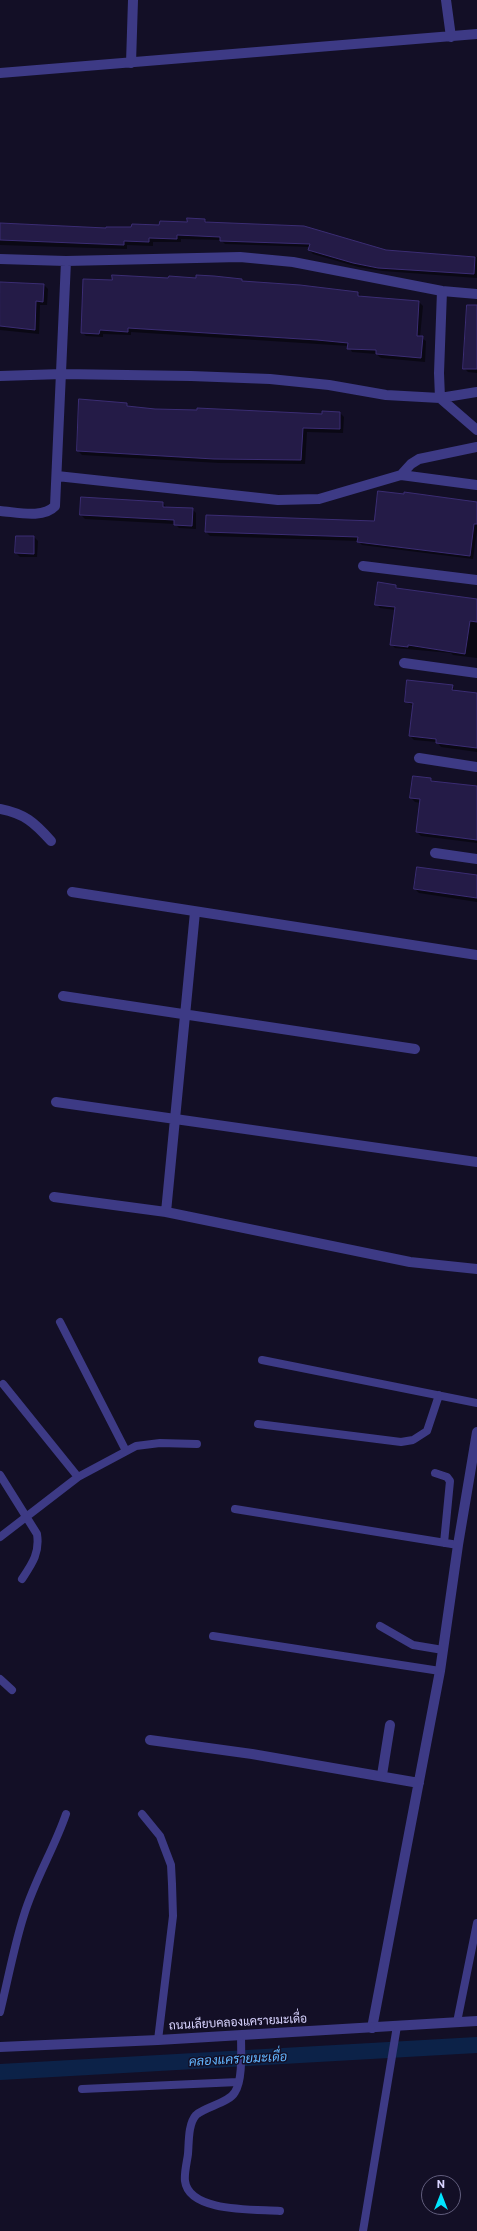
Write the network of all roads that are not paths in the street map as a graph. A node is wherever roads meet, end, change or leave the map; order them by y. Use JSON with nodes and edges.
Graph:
{"nodes":[{"id":1,"x":133,"y":0,"type":"edge"},
{"id":2,"x":446,"y":0,"type":"edge"},
{"id":3,"x":477,"y":34,"type":"edge"},
{"id":4,"x":451,"y":37,"type":"junction"},
{"id":5,"x":131,"y":63,"type":"junction"},
{"id":6,"x":0,"y":73,"type":"edge"},
{"id":7,"x":0,"y":259,"type":"edge"},
{"id":8,"x":66,"y":261,"type":"junction"},
{"id":9,"x":442,"y":291,"type":"junction"},
{"id":10,"x":477,"y":294,"type":"edge"},
{"id":11,"x":62,"y":374,"type":"junction"},
{"id":12,"x":0,"y":376,"type":"edge"},
{"id":13,"x":477,"y":392,"type":"edge"},
{"id":14,"x":440,"y":398,"type":"junction"},
{"id":15,"x":477,"y":430,"type":"edge"},
{"id":16,"x":477,"y":447,"type":"edge"},
{"id":17,"x":401,"y":475,"type":"junction"},
{"id":18,"x":56,"y":476,"type":"junction"},
{"id":19,"x":477,"y":485,"type":"edge"},
{"id":20,"x":0,"y":511,"type":"edge"},
{"id":21,"x":363,"y":566,"type":"dead end"},
{"id":22,"x":477,"y":580,"type":"edge"},
{"id":23,"x":404,"y":663,"type":"dead end"},
{"id":24,"x":477,"y":673,"type":"edge"},
{"id":25,"x":420,"y":758,"type":"dead end"},
{"id":26,"x":477,"y":767,"type":"edge"},
{"id":27,"x":0,"y":808,"type":"edge"},
{"id":28,"x":51,"y":841,"type":"dead end"},
{"id":29,"x":435,"y":853,"type":"dead end"},
{"id":30,"x":477,"y":859,"type":"edge"},
{"id":31,"x":72,"y":892,"type":"dead end"},
{"id":32,"x":195,"y":912,"type":"junction"},
{"id":33,"x":477,"y":955,"type":"edge"},
{"id":34,"x":63,"y":996,"type":"dead end"},
{"id":35,"x":185,"y":1013,"type":"junction"},
{"id":36,"x":416,"y":1049,"type":"dead end"},
{"id":37,"x":56,"y":1102,"type":"dead end"},
{"id":38,"x":176,"y":1118,"type":"junction"},
{"id":39,"x":477,"y":1162,"type":"edge"},
{"id":40,"x":54,"y":1197,"type":"dead end"},
{"id":41,"x":166,"y":1212,"type":"junction"},
{"id":42,"x":477,"y":1268,"type":"edge"},
{"id":43,"x":60,"y":1322,"type":"dead end"},
{"id":44,"x":262,"y":1360,"type":"dead end"},
{"id":45,"x":3,"y":1384,"type":"dead end"},
{"id":46,"x":439,"y":1394,"type":"junction"},
{"id":47,"x":477,"y":1403,"type":"edge"},
{"id":48,"x":258,"y":1424,"type":"dead end"},
{"id":49,"x":477,"y":1432,"type":"edge"},
{"id":50,"x":197,"y":1444,"type":"dead end"},
{"id":51,"x":126,"y":1451,"type":"junction"},
{"id":52,"x":435,"y":1473,"type":"dead end"},
{"id":53,"x":0,"y":1475,"type":"edge"},
{"id":54,"x":78,"y":1477,"type":"junction"},
{"id":55,"x":235,"y":1509,"type":"dead end"},
{"id":56,"x":28,"y":1516,"type":"junction"},
{"id":57,"x":0,"y":1537,"type":"edge"},
{"id":58,"x":444,"y":1543,"type":"junction"},
{"id":59,"x":458,"y":1545,"type":"junction"},
{"id":60,"x":22,"y":1579,"type":"dead end"},
{"id":61,"x":380,"y":1626,"type":"dead end"},
{"id":62,"x":214,"y":1636,"type":"dead end"},
{"id":63,"x":443,"y":1650,"type":"junction"},
{"id":64,"x":440,"y":1671,"type":"junction"},
{"id":65,"x":0,"y":1679,"type":"edge"},
{"id":66,"x":12,"y":1690,"type":"dead end"},
{"id":67,"x":390,"y":1726,"type":"dead end"},
{"id":68,"x":150,"y":1740,"type":"dead end"},
{"id":69,"x":382,"y":1775,"type":"junction"},
{"id":70,"x":419,"y":1783,"type":"junction"},
{"id":71,"x":66,"y":1814,"type":"dead end"},
{"id":72,"x":142,"y":1814,"type":"dead end"},
{"id":73,"x":477,"y":1923,"type":"edge"},
{"id":74,"x":0,"y":2012,"type":"edge"},
{"id":75,"x":477,"y":2021,"type":"edge"},
{"id":76,"x":457,"y":2022,"type":"junction"},
{"id":77,"x":397,"y":2026,"type":"junction"},
{"id":78,"x":372,"y":2028,"type":"junction"},
{"id":79,"x":241,"y":2035,"type":"junction"},
{"id":80,"x":158,"y":2040,"type":"junction"},
{"id":81,"x":0,"y":2047,"type":"edge"},
{"id":82,"x":238,"y":2082,"type":"junction"},
{"id":83,"x":82,"y":2089,"type":"dead end"},
{"id":84,"x":280,"y":2211,"type":"dead end"},
{"id":85,"x":363,"y":2231,"type":"edge"}],
"edges":[{"from":1,"to":5,"type":"street"},
{"from":2,"to":4,"type":"street"},
{"from":3,"to":4,"type":"street"},
{"from":4,"to":5,"type":"street"},
{"from":5,"to":6,"type":"street"},
{"from":7,"to":8,"type":"street"},
{"from":8,"to":9,"type":"street"},
{"from":8,"to":11,"type":"street"},
{"from":9,"to":10,"type":"street"},
{"from":9,"to":14,"type":"street"},
{"from":11,"to":12,"type":"street"},
{"from":11,"to":14,"type":"street"},
{"from":11,"to":18,"type":"street"},
{"from":13,"to":14,"type":"street"},
{"from":14,"to":15,"type":"street"},
{"from":16,"to":17,"type":"street"},
{"from":17,"to":18,"type":"street"},
{"from":17,"to":19,"type":"street"},
{"from":18,"to":20,"type":"street"},
{"from":21,"to":22,"type":"street"},
{"from":23,"to":24,"type":"street"},
{"from":25,"to":26,"type":"street"},
{"from":27,"to":28,"type":"street"},
{"from":29,"to":30,"type":"street"},
{"from":31,"to":32,"type":"street"},
{"from":32,"to":33,"type":"street"},
{"from":32,"to":35,"type":"street"},
{"from":34,"to":35,"type":"street"},
{"from":35,"to":36,"type":"street"},
{"from":35,"to":38,"type":"street"},
{"from":37,"to":38,"type":"street"},
{"from":38,"to":39,"type":"street"},
{"from":38,"to":41,"type":"street"},
{"from":40,"to":41,"type":"street"},
{"from":41,"to":42,"type":"street"},
{"from":43,"to":51,"type":"lane"},
{"from":44,"to":46,"type":"lane"},
{"from":45,"to":54,"type":"lane"},
{"from":46,"to":47,"type":"lane"},
{"from":46,"to":48,"type":"lane"},
{"from":49,"to":59,"type":"street"},
{"from":50,"to":51,"type":"lane"},
{"from":51,"to":54,"type":"lane"},
{"from":52,"to":58,"type":"lane"},
{"from":53,"to":56,"type":"lane"},
{"from":54,"to":56,"type":"lane"},
{"from":55,"to":58,"type":"lane"},
{"from":56,"to":57,"type":"lane"},
{"from":56,"to":60,"type":"lane"},
{"from":58,"to":59,"type":"lane"},
{"from":59,"to":63,"type":"street"},
{"from":61,"to":63,"type":"lane"},
{"from":62,"to":64,"type":"lane"},
{"from":63,"to":64,"type":"street"},
{"from":64,"to":70,"type":"street"},
{"from":65,"to":66,"type":"lane"},
{"from":67,"to":69,"type":"street"},
{"from":68,"to":69,"type":"street"},
{"from":69,"to":70,"type":"street"},
{"from":70,"to":78,"type":"street"},
{"from":71,"to":74,"type":"lane"},
{"from":72,"to":80,"type":"lane"},
{"from":73,"to":76,"type":"lane"},
{"from":75,"to":76,"type":"street","name":"ถนนเลียบคลองแครายมะเดื่อ"},
{"from":76,"to":77,"type":"street","name":"ถนนเลียบคลองแครายมะเดื่อ"},
{"from":77,"to":78,"type":"street","name":"ถนนเลียบคลองแครายมะเดื่อ"},
{"from":77,"to":85,"type":"lane"},
{"from":78,"to":79,"type":"street","name":"ถนนเลียบคลองแครายมะเดื่อ"},
{"from":79,"to":80,"type":"street","name":"ถนนเลียบคลองแครายมะเดื่อ"},
{"from":79,"to":82,"type":"lane"},
{"from":80,"to":81,"type":"street","name":"ถนนเลียบคลองแครายมะเดื่อ"},
{"from":82,"to":83,"type":"lane"},
{"from":82,"to":84,"type":"lane"}]}
